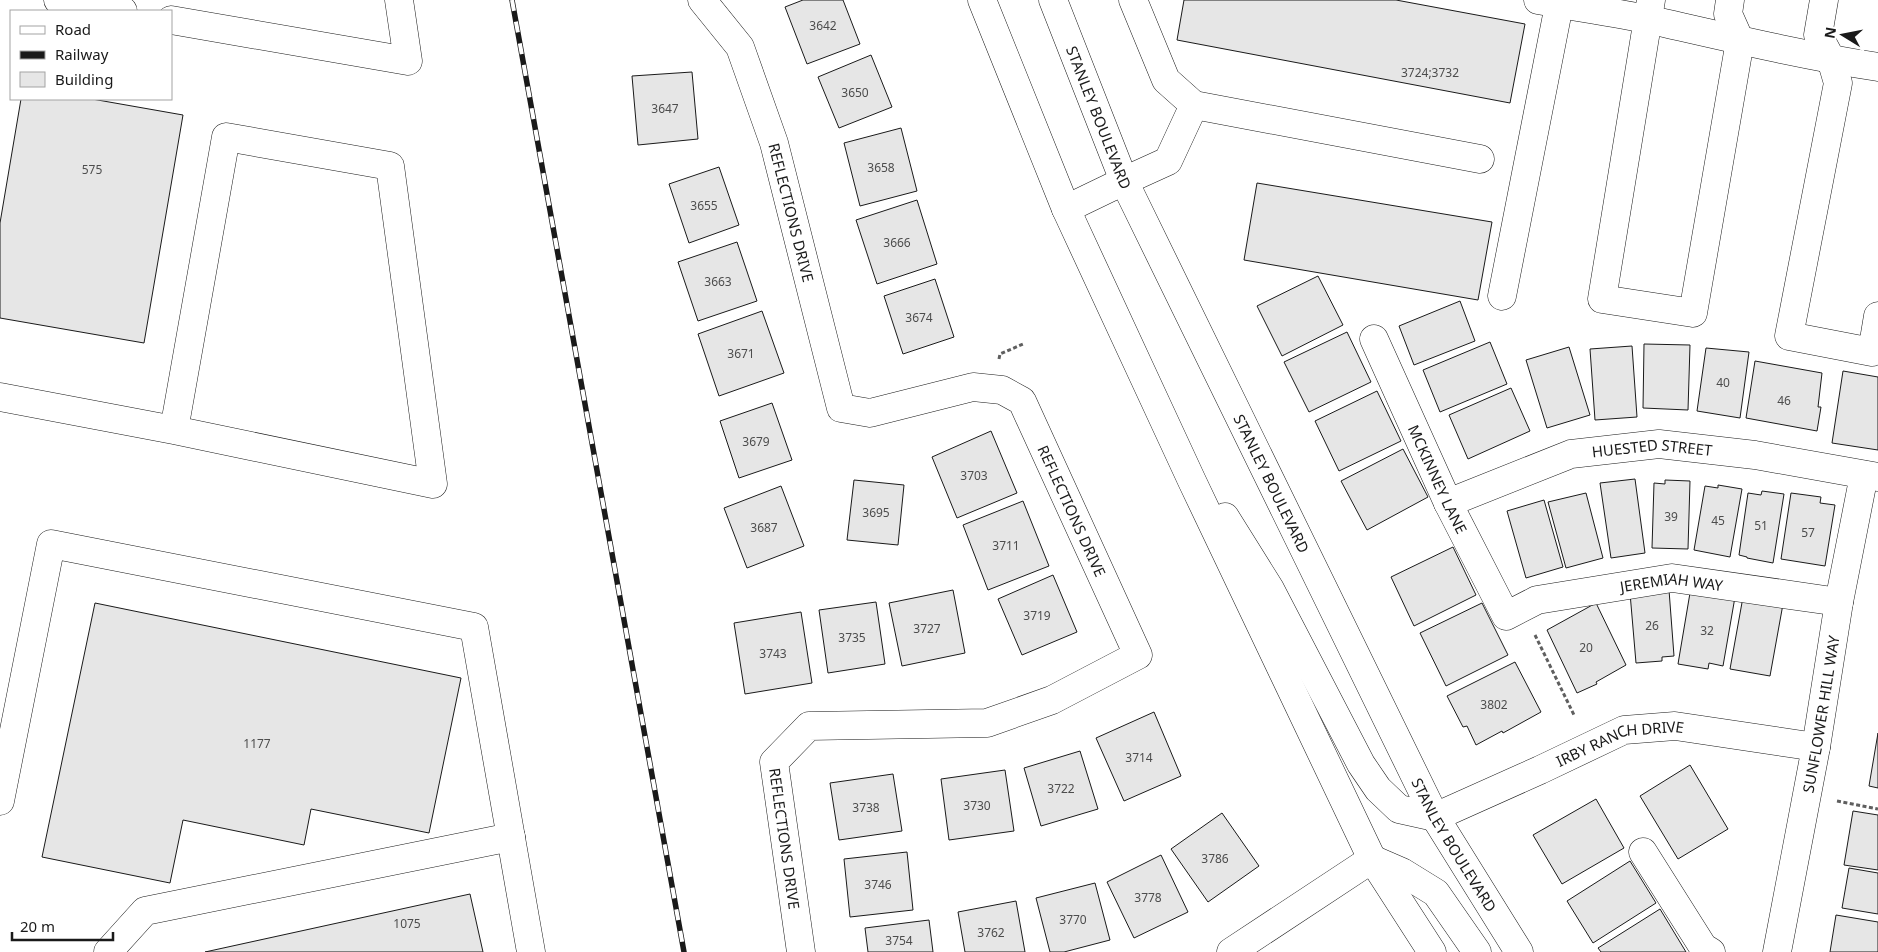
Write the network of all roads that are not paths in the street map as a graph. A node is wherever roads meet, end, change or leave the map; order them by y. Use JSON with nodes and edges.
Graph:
{"nodes":[{"id":1,"x":58,"y":0,"type":"edge"},
{"id":2,"x":399,"y":0,"type":"edge"},
{"id":3,"x":702,"y":0,"type":"edge"},
{"id":4,"x":982,"y":0,"type":"edge"},
{"id":5,"x":1053,"y":0,"type":"edge"},
{"id":6,"x":1133,"y":0,"type":"edge"},
{"id":7,"x":1730,"y":0,"type":"edge"},
{"id":8,"x":1824,"y":0,"type":"edge"},
{"id":9,"x":1552,"y":1,"type":"edge"},
{"id":10,"x":117,"y":10,"type":"edge"},
{"id":11,"x":1650,"y":10,"type":"edge"},
{"id":12,"x":172,"y":20,"type":"edge"},
{"id":13,"x":1740,"y":41,"type":"junction"},
{"id":14,"x":1831,"y":59,"type":"junction"},
{"id":15,"x":1878,"y":67,"type":"edge"},
{"id":16,"x":1194,"y":105,"type":"junction"},
{"id":17,"x":1480,"y":159,"type":"dead end"},
{"id":18,"x":1124,"y":181,"type":"junction"},
{"id":19,"x":1066,"y":209,"type":"junction"},
{"id":20,"x":1502,"y":296,"type":"dead end"},
{"id":21,"x":1878,"y":316,"type":"edge"},
{"id":22,"x":1374,"y":340,"type":"dead end"},
{"id":23,"x":0,"y":397,"type":"edge"},
{"id":24,"x":174,"y":430,"type":"junction"},
{"id":25,"x":1871,"y":476,"type":"edge"},
{"id":26,"x":1192,"y":482,"type":"junction"},
{"id":27,"x":1448,"y":504,"type":"junction"},
{"id":28,"x":1839,"y":602,"type":"junction"},
{"id":29,"x":1514,"y":611,"type":"joint"},
{"id":30,"x":1816,"y":747,"type":"junction"},
{"id":31,"x":0,"y":801,"type":"edge"},
{"id":32,"x":1435,"y":817,"type":"junction"},
{"id":33,"x":511,"y":837,"type":"junction"},
{"id":34,"x":1643,"y":852,"type":"dead end"},
{"id":35,"x":1372,"y":858,"type":"junction"},
{"id":36,"x":108,"y":952,"type":"edge"},
{"id":37,"x":531,"y":952,"type":"edge"},
{"id":38,"x":802,"y":952,"type":"edge"},
{"id":39,"x":1231,"y":952,"type":"edge"},
{"id":40,"x":1432,"y":952,"type":"edge"},
{"id":41,"x":1477,"y":952,"type":"edge"},
{"id":42,"x":1519,"y":952,"type":"edge"},
{"id":43,"x":1710,"y":952,"type":"edge"},
{"id":44,"x":1777,"y":952,"type":"edge"}],
"edges":[{"from":1,"to":10,"type":"street"},
{"from":2,"to":12,"type":"street"},
{"from":3,"to":38,"type":"street","name":"REFLECTIONS DRIVE"},
{"from":4,"to":19,"type":"street"},
{"from":5,"to":18,"type":"street","name":"STANLEY BOULEVARD"},
{"from":6,"to":16,"type":"street"},
{"from":7,"to":13,"type":"street"},
{"from":8,"to":14,"type":"street"},
{"from":9,"to":11,"type":"street"},
{"from":9,"to":20,"type":"street"},
{"from":11,"to":13,"type":"street"},
{"from":11,"to":13,"type":"street"},
{"from":13,"to":14,"type":"street"},
{"from":14,"to":15,"type":"street"},
{"from":14,"to":21,"type":"street"},
{"from":16,"to":17,"type":"street"},
{"from":16,"to":18,"type":"street"},
{"from":18,"to":19,"type":"street"},
{"from":18,"to":32,"type":"street","name":"STANLEY BOULEVARD"},
{"from":19,"to":26,"type":"street"},
{"from":22,"to":27,"type":"street","name":"MCKINNEY LANE"},
{"from":23,"to":24,"type":"street"},
{"from":24,"to":24,"type":"street"},
{"from":25,"to":27,"type":"street","name":"HUESTED STREET"},
{"from":25,"to":28,"type":"street","name":"SUNFLOWER HILL WAY"},
{"from":26,"to":32,"type":"street"},
{"from":26,"to":35,"type":"street"},
{"from":27,"to":29,"type":"street","name":"MCKINNEY LANE"},
{"from":28,"to":29,"type":"street","name":"JEREMIAH WAY"},
{"from":28,"to":30,"type":"street","name":"SUNFLOWER HILL WAY"},
{"from":30,"to":32,"type":"street","name":"IRBY RANCH DRIVE"},
{"from":30,"to":44,"type":"street","name":"SUNFLOWER HILL WAY"},
{"from":31,"to":33,"type":"street"},
{"from":32,"to":42,"type":"street","name":"STANLEY BOULEVARD"},
{"from":33,"to":36,"type":"street"},
{"from":33,"to":37,"type":"street"},
{"from":34,"to":43,"type":"street"},
{"from":35,"to":39,"type":"street"},
{"from":35,"to":40,"type":"street"},
{"from":35,"to":41,"type":"street"}]}
